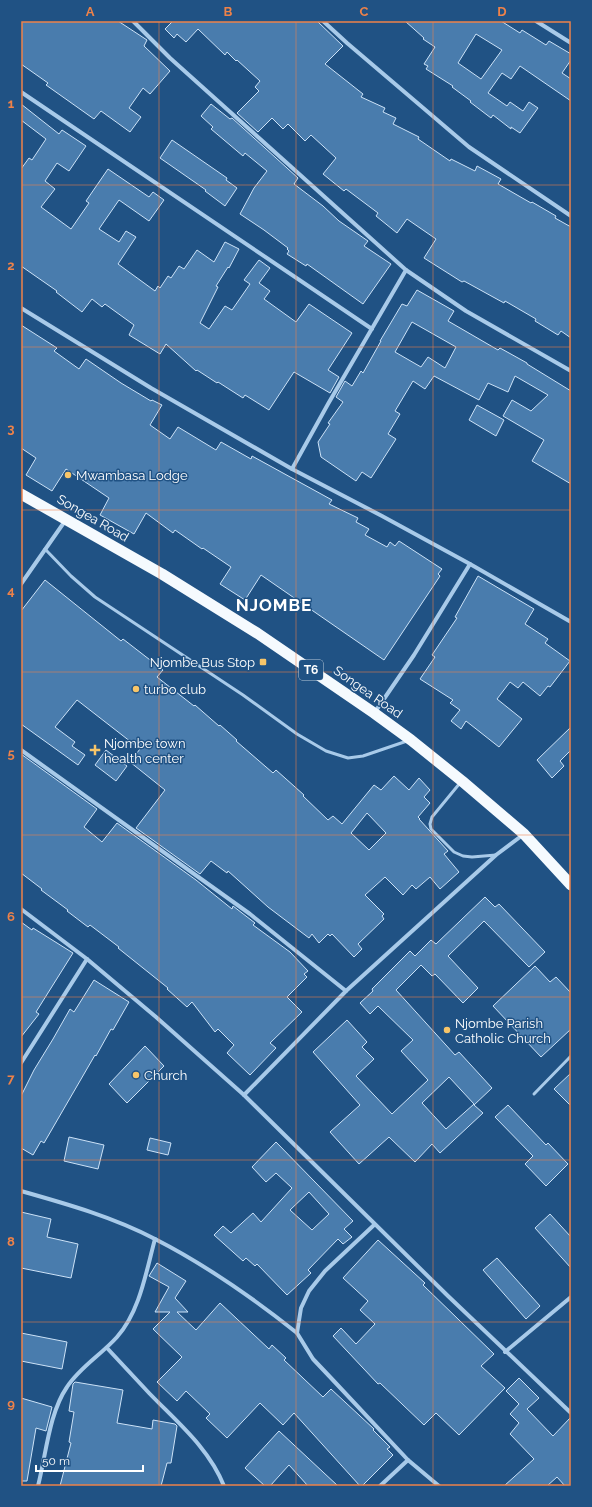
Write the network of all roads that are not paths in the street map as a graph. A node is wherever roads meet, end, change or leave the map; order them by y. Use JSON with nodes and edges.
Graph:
{"nodes":[{"id":1,"x":133,"y":21,"type":"edge"},
{"id":2,"x":323,"y":21,"type":"edge"},
{"id":3,"x":536,"y":21,"type":"edge"},
{"id":4,"x":571,"y":43,"type":"edge"},
{"id":5,"x":21,"y":92,"type":"edge"},
{"id":6,"x":571,"y":216,"type":"edge"},
{"id":7,"x":406,"y":270,"type":"junction"},
{"id":8,"x":21,"y":308,"type":"edge"},
{"id":9,"x":372,"y":329,"type":"junction"},
{"id":10,"x":571,"y":371,"type":"edge"},
{"id":11,"x":292,"y":469,"type":"junction"},
{"id":12,"x":21,"y":494,"type":"edge"},
{"id":13,"x":67,"y":519,"type":"junction"},
{"id":14,"x":45,"y":548,"type":"junction"},
{"id":15,"x":470,"y":564,"type":"junction"},
{"id":16,"x":21,"y":584,"type":"edge"},
{"id":17,"x":571,"y":622,"type":"edge"},
{"id":18,"x":374,"y":713,"type":"junction"},
{"id":19,"x":411,"y":740,"type":"junction"},
{"id":20,"x":21,"y":750,"type":"edge"},
{"id":21,"x":462,"y":781,"type":"junction"},
{"id":22,"x":524,"y":834,"type":"junction"},
{"id":23,"x":496,"y":855,"type":"junction"},
{"id":24,"x":571,"y":885,"type":"edge"},
{"id":25,"x":21,"y":909,"type":"edge"},
{"id":26,"x":87,"y":959,"type":"junction"},
{"id":27,"x":346,"y":991,"type":"junction"},
{"id":28,"x":571,"y":1056,"type":"edge"},
{"id":29,"x":21,"y":1063,"type":"edge"},
{"id":30,"x":534,"y":1094,"type":"dead end"},
{"id":31,"x":244,"y":1095,"type":"junction"},
{"id":32,"x":21,"y":1191,"type":"edge"},
{"id":33,"x":374,"y":1224,"type":"junction"},
{"id":34,"x":155,"y":1239,"type":"junction"},
{"id":35,"x":571,"y":1296,"type":"edge"},
{"id":36,"x":297,"y":1333,"type":"junction"},
{"id":37,"x":107,"y":1348,"type":"junction"},
{"id":38,"x":505,"y":1352,"type":"junction"},
{"id":39,"x":571,"y":1414,"type":"edge"},
{"id":40,"x":408,"y":1460,"type":"junction"},
{"id":41,"x":38,"y":1486,"type":"edge"},
{"id":42,"x":224,"y":1486,"type":"edge"},
{"id":43,"x":380,"y":1486,"type":"edge"},
{"id":44,"x":438,"y":1486,"type":"edge"}],
"edges":[{"from":1,"to":7,"type":"street"},
{"from":2,"to":6,"type":"street"},
{"from":3,"to":4,"type":"street"},
{"from":5,"to":9,"type":"street"},
{"from":7,"to":9,"type":"street"},
{"from":7,"to":10,"type":"street"},
{"from":8,"to":11,"type":"street"},
{"from":9,"to":11,"type":"street"},
{"from":11,"to":15,"type":"street"},
{"from":12,"to":13,"type":"highway","name":"Songea Road","number":"T6"},
{"from":13,"to":14,"type":"street"},
{"from":13,"to":18,"type":"highway","name":"Songea Road","number":"T6"},
{"from":14,"to":16,"type":"street"},
{"from":14,"to":19,"type":"lane"},
{"from":15,"to":17,"type":"street"},
{"from":15,"to":18,"type":"street"},
{"from":18,"to":19,"type":"highway","name":"Songea Road","number":"T6"},
{"from":19,"to":21,"type":"highway","name":"Songea Road","number":"T6"},
{"from":20,"to":27,"type":"street"},
{"from":21,"to":22,"type":"highway","name":"Songea Road","number":"T6"},
{"from":21,"to":23,"type":"lane"},
{"from":22,"to":23,"type":"street"},
{"from":22,"to":24,"type":"highway","name":"Songea Road","number":"T6"},
{"from":23,"to":27,"type":"street"},
{"from":25,"to":26,"type":"street"},
{"from":26,"to":29,"type":"street"},
{"from":26,"to":31,"type":"street"},
{"from":27,"to":31,"type":"street"},
{"from":28,"to":30,"type":"lane"},
{"from":31,"to":33,"type":"street"},
{"from":32,"to":34,"type":"street"},
{"from":33,"to":36,"type":"street"},
{"from":33,"to":38,"type":"street"},
{"from":34,"to":36,"type":"street"},
{"from":34,"to":37,"type":"street"},
{"from":35,"to":38,"type":"street"},
{"from":36,"to":40,"type":"street"},
{"from":37,"to":41,"type":"street"},
{"from":37,"to":42,"type":"street"},
{"from":38,"to":39,"type":"street"},
{"from":40,"to":43,"type":"street"},
{"from":40,"to":44,"type":"street"}]}
